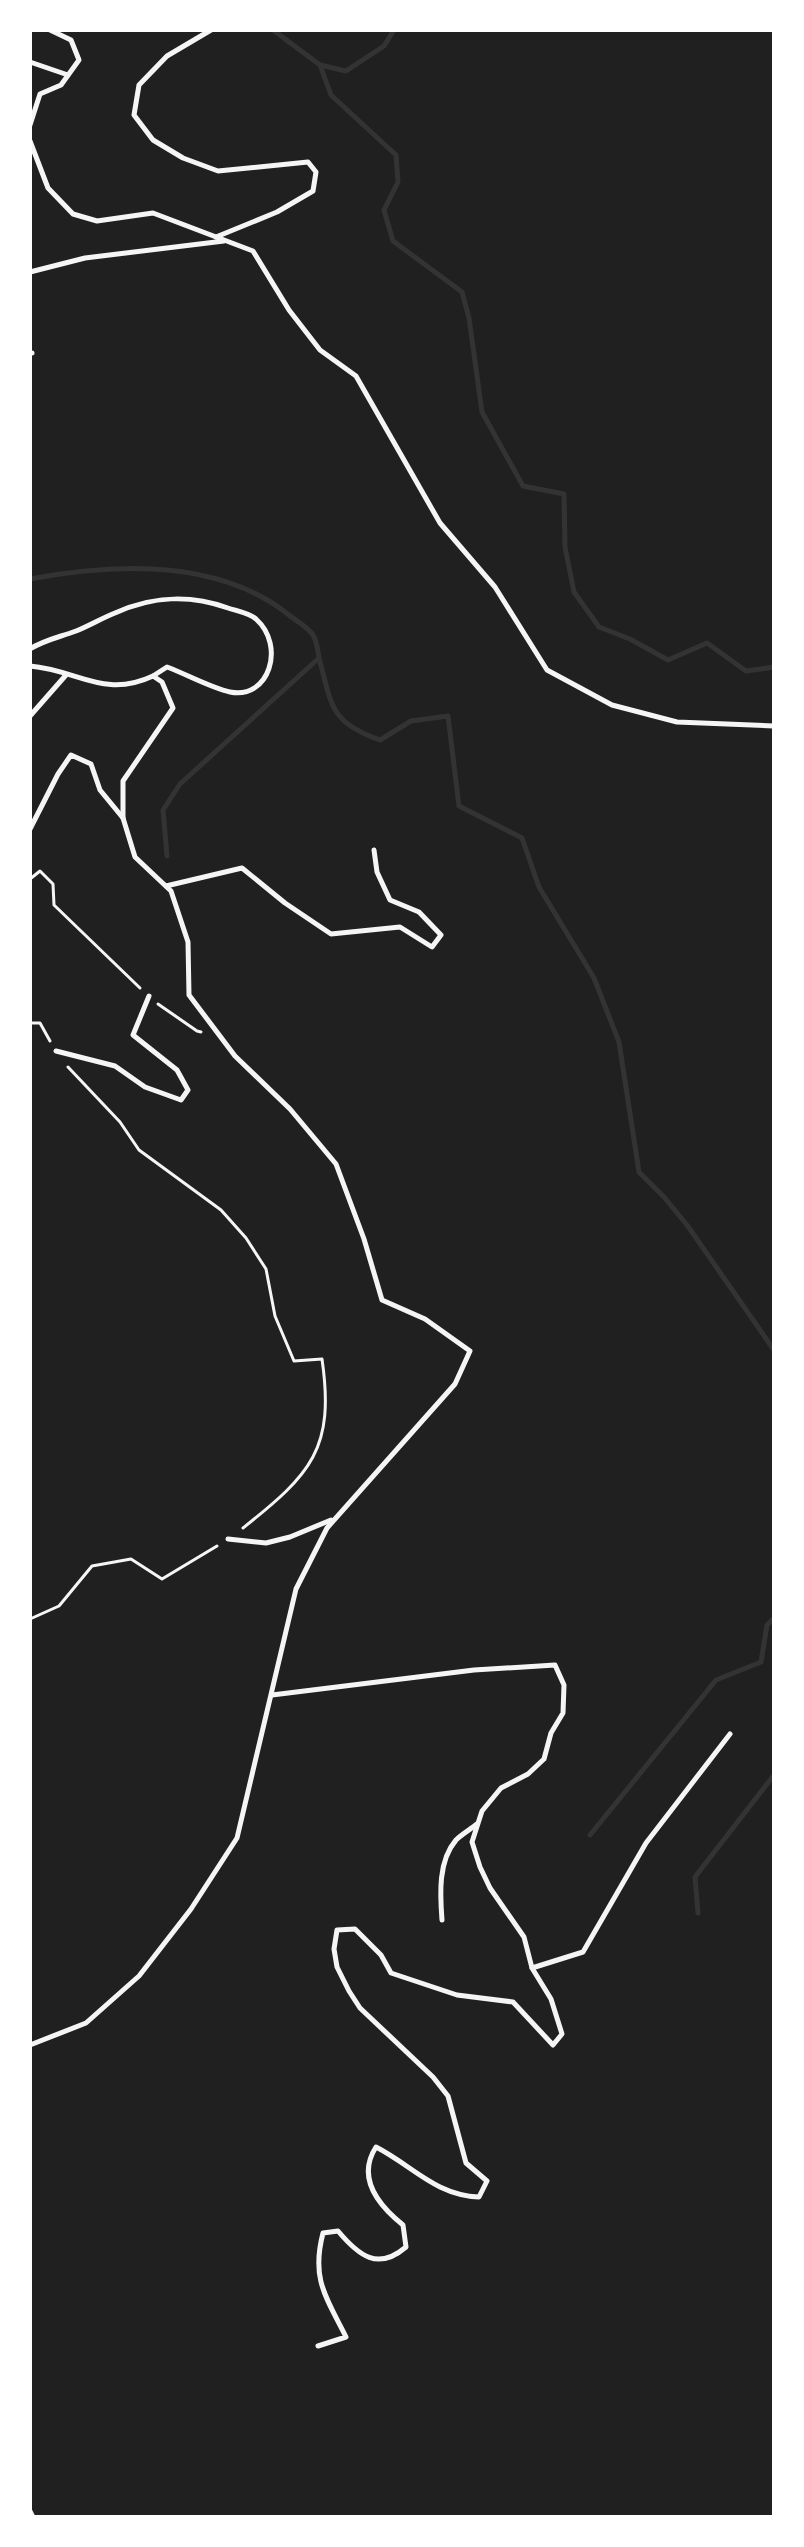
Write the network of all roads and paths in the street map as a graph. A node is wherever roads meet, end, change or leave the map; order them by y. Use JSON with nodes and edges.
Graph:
{"nodes":[{"id":1,"x":50,"y":30,"type":"edge"},
{"id":2,"x":211,"y":30,"type":"edge"},
{"id":3,"x":30,"y":62,"type":"edge"},
{"id":4,"x":68,"y":75,"type":"junction"},
{"id":5,"x":30,"y":125,"type":"edge"},
{"id":6,"x":30,"y":141,"type":"edge"},
{"id":7,"x":215,"y":237,"type":"junction"},
{"id":8,"x":225,"y":241,"type":"junction"},
{"id":9,"x":30,"y":272,"type":"edge"},
{"id":10,"x":30,"y":649,"type":"edge"},
{"id":11,"x":30,"y":666,"type":"edge"},
{"id":12,"x":66,"y":675,"type":"junction"},
{"id":13,"x":153,"y":676,"type":"junction"},
{"id":14,"x":30,"y":716,"type":"edge"},
{"id":15,"x":774,"y":726,"type":"edge"},
{"id":16,"x":123,"y":818,"type":"junction"},
{"id":17,"x":30,"y":829,"type":"edge"},
{"id":18,"x":374,"y":850,"type":"dead end"},
{"id":19,"x":30,"y":879,"type":"edge"},
{"id":20,"x":165,"y":886,"type":"junction"},
{"id":21,"x":149,"y":996,"type":"junction"},
{"id":22,"x":30,"y":1023,"type":"edge"},
{"id":23,"x":218,"y":1033,"type":"junction"},
{"id":24,"x":56,"y":1051,"type":"junction"},
{"id":25,"x":335,"y":1519,"type":"junction"},
{"id":26,"x":228,"y":1539,"type":"junction"},
{"id":27,"x":30,"y":1619,"type":"edge"},
{"id":28,"x":272,"y":1695,"type":"junction"},
{"id":29,"x":730,"y":1734,"type":"dead end"},
{"id":30,"x":478,"y":1824,"type":"junction"},
{"id":31,"x":442,"y":1920,"type":"dead end"},
{"id":32,"x":532,"y":1968,"type":"junction"},
{"id":33,"x":30,"y":2045,"type":"edge"},
{"id":34,"x":318,"y":2346,"type":"dead end"},
{"id":35,"x":30,"y":2509,"type":"edge"},
{"id":36,"x":34,"y":2517,"type":"edge"}],
"edges":[{"from":1,"to":4,"type":"lane"},
{"from":2,"to":7,"type":"lane"},
{"from":3,"to":4,"type":"lane"},
{"from":4,"to":5,"type":"lane"},
{"from":6,"to":7,"type":"lane"},
{"from":7,"to":8,"type":"lane"},
{"from":8,"to":9,"type":"lane"},
{"from":8,"to":15,"type":"lane"},
{"from":10,"to":13,"type":"lane"},
{"from":11,"to":12,"type":"lane"},
{"from":12,"to":13,"type":"lane"},
{"from":12,"to":14,"type":"lane"},
{"from":13,"to":16,"type":"lane"},
{"from":16,"to":17,"type":"lane"},
{"from":16,"to":20,"type":"lane"},
{"from":18,"to":20,"type":"lane"},
{"from":19,"to":21,"type":"path"},
{"from":20,"to":23,"type":"lane"},
{"from":21,"to":23,"type":"path"},
{"from":21,"to":24,"type":"lane"},
{"from":22,"to":24,"type":"path"},
{"from":23,"to":25,"type":"lane"},
{"from":24,"to":26,"type":"path"},
{"from":25,"to":26,"type":"lane"},
{"from":25,"to":28,"type":"lane"},
{"from":26,"to":27,"type":"path"},
{"from":28,"to":30,"type":"lane"},
{"from":28,"to":33,"type":"lane"},
{"from":29,"to":32,"type":"lane"},
{"from":30,"to":31,"type":"lane"},
{"from":30,"to":32,"type":"lane"},
{"from":32,"to":34,"type":"lane"},
{"from":35,"to":36,"type":"path"}]}
